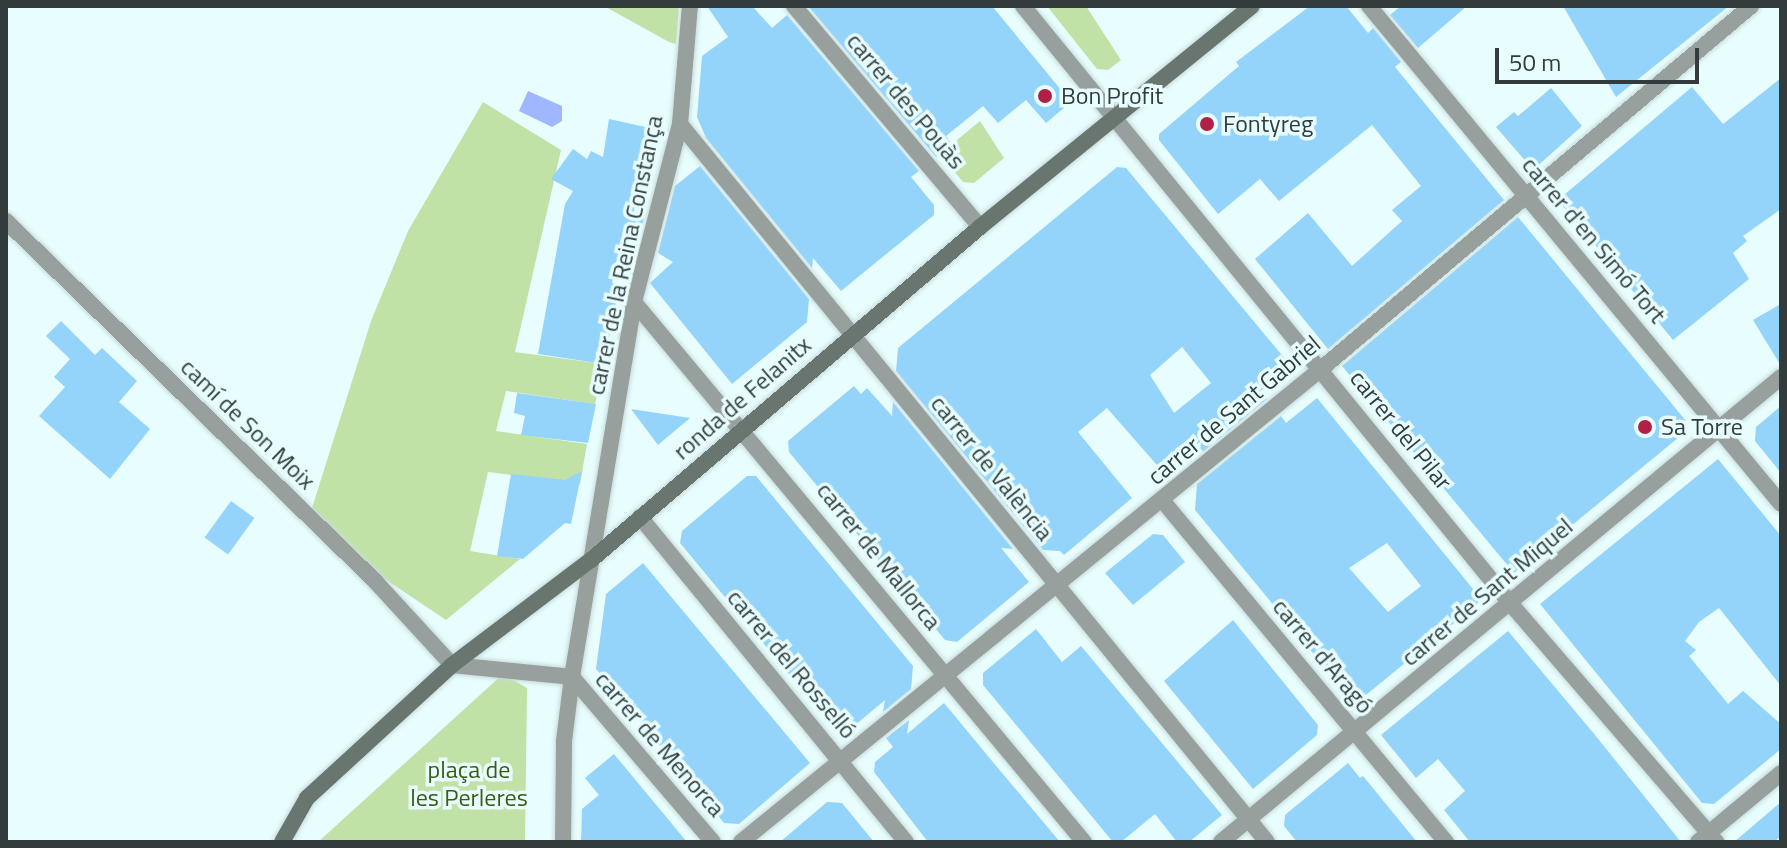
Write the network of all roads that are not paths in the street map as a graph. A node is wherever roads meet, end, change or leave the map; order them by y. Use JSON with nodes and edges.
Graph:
{"nodes":[{"id":1,"x":690,"y":6,"type":"edge"},
{"id":2,"x":794,"y":6,"type":"edge"},
{"id":3,"x":1023,"y":6,"type":"edge"},
{"id":4,"x":1252,"y":6,"type":"edge"},
{"id":5,"x":1369,"y":6,"type":"edge"},
{"id":6,"x":1751,"y":6,"type":"edge"},
{"id":7,"x":1115,"y":119,"type":"junction"},
{"id":8,"x":680,"y":124,"type":"junction"},
{"id":9,"x":1526,"y":196,"type":"junction"},
{"id":10,"x":6,"y":221,"type":"edge"},
{"id":11,"x":980,"y":227,"type":"junction"},
{"id":12,"x":634,"y":302,"type":"junction"},
{"id":13,"x":852,"y":335,"type":"junction"},
{"id":14,"x":1321,"y":369,"type":"junction"},
{"id":15,"x":1781,"y":377,"type":"edge"},
{"id":16,"x":743,"y":428,"type":"junction"},
{"id":17,"x":1720,"y":430,"type":"junction"},
{"id":18,"x":1162,"y":500,"type":"junction"},
{"id":19,"x":1781,"y":504,"type":"edge"},
{"id":20,"x":640,"y":517,"type":"junction"},
{"id":21,"x":591,"y":560,"type":"junction"},
{"id":22,"x":1057,"y":586,"type":"junction"},
{"id":23,"x":1510,"y":603,"type":"junction"},
{"id":24,"x":452,"y":665,"type":"junction"},
{"id":25,"x":946,"y":676,"type":"junction"},
{"id":26,"x":572,"y":677,"type":"junction"},
{"id":27,"x":1354,"y":732,"type":"junction"},
{"id":28,"x":841,"y":761,"type":"junction"},
{"id":29,"x":1781,"y":773,"type":"edge"},
{"id":30,"x":1248,"y":820,"type":"junction"},
{"id":31,"x":1707,"y":839,"type":"edge"},
{"id":32,"x":282,"y":842,"type":"edge"},
{"id":33,"x":563,"y":842,"type":"edge"},
{"id":34,"x":713,"y":842,"type":"edge"},
{"id":35,"x":741,"y":842,"type":"edge"},
{"id":36,"x":906,"y":842,"type":"edge"},
{"id":37,"x":1084,"y":842,"type":"edge"},
{"id":38,"x":1221,"y":842,"type":"edge"},
{"id":39,"x":1267,"y":842,"type":"edge"},
{"id":40,"x":1446,"y":842,"type":"edge"}],
"edges":[{"from":1,"to":8,"type":"street","name":"carrer de la Reina Constança"},
{"from":2,"to":11,"type":"street","name":"carrer des Pouàs"},
{"from":3,"to":7,"type":"street","name":"carrer del Pilar"},
{"from":4,"to":7,"type":"main road","name":"ronda de Felanitx"},
{"from":5,"to":9,"type":"street","name":"carrer d'en Simó Tort"},
{"from":6,"to":9,"type":"street","name":"carrer de Sant Gabriel"},
{"from":7,"to":11,"type":"main road","name":"ronda de Felanitx"},
{"from":7,"to":14,"type":"street","name":"carrer del Pilar"},
{"from":8,"to":12,"type":"street","name":"carrer de la Reina Constança"},
{"from":8,"to":13,"type":"street","name":"carrer de València"},
{"from":9,"to":14,"type":"street","name":"carrer de Sant Gabriel"},
{"from":9,"to":17,"type":"street","name":"carrer d'en Simó Tort"},
{"from":10,"to":24,"type":"street","name":"camí de Son Moix"},
{"from":11,"to":13,"type":"main road","name":"ronda de Felanitx"},
{"from":12,"to":16,"type":"street","name":"carrer de Mallorca"},
{"from":12,"to":21,"type":"street","name":"carrer de la Reina Constança"},
{"from":13,"to":16,"type":"main road","name":"ronda de Felanitx"},
{"from":13,"to":22,"type":"street","name":"carrer de València"},
{"from":14,"to":18,"type":"street","name":"carrer de Sant Gabriel"},
{"from":14,"to":23,"type":"street","name":"carrer del Pilar"},
{"from":15,"to":17,"type":"street","name":"carrer de Sant Miquel"},
{"from":16,"to":20,"type":"main road","name":"ronda de Felanitx"},
{"from":16,"to":25,"type":"street","name":"carrer de Mallorca"},
{"from":17,"to":19,"type":"street","name":"carrer d'en Simó Tort"},
{"from":17,"to":23,"type":"street","name":"carrer de Sant Miquel"},
{"from":18,"to":22,"type":"street","name":"carrer de Sant Gabriel"},
{"from":18,"to":27,"type":"street","name":"carrer d'Aragó"},
{"from":20,"to":21,"type":"main road","name":"ronda de Felanitx"},
{"from":20,"to":28,"type":"street","name":"carrer del Rosselló"},
{"from":21,"to":24,"type":"main road","name":"ronda de Felanitx"},
{"from":21,"to":26,"type":"street","name":"carrer de la Reina Constança"},
{"from":22,"to":25,"type":"street","name":"carrer de Sant Gabriel"},
{"from":22,"to":30,"type":"street","name":"carrer de València"},
{"from":23,"to":27,"type":"street","name":"carrer de Sant Miquel"},
{"from":23,"to":31,"type":"street","name":"carrer del Pilar"},
{"from":24,"to":26,"type":"street"},
{"from":24,"to":32,"type":"main road","name":"ronda de Felanitx"},
{"from":25,"to":28,"type":"street","name":"carrer de Sant Gabriel"},
{"from":25,"to":37,"type":"street","name":"carrer de Mallorca"},
{"from":26,"to":33,"type":"street","name":"carrer de la Reina Constança"},
{"from":26,"to":34,"type":"street","name":"carrer de Menorca"},
{"from":27,"to":30,"type":"street","name":"carrer de Sant Miquel"},
{"from":27,"to":40,"type":"street","name":"carrer d'Aragó"},
{"from":28,"to":35,"type":"street","name":"carrer de Sant Gabriel"},
{"from":28,"to":36,"type":"street","name":"carrer del Rosselló"},
{"from":29,"to":31,"type":"street"},
{"from":30,"to":38,"type":"street","name":"carrer de Sant Miquel"},
{"from":30,"to":39,"type":"street","name":"carrer de València"}]}
